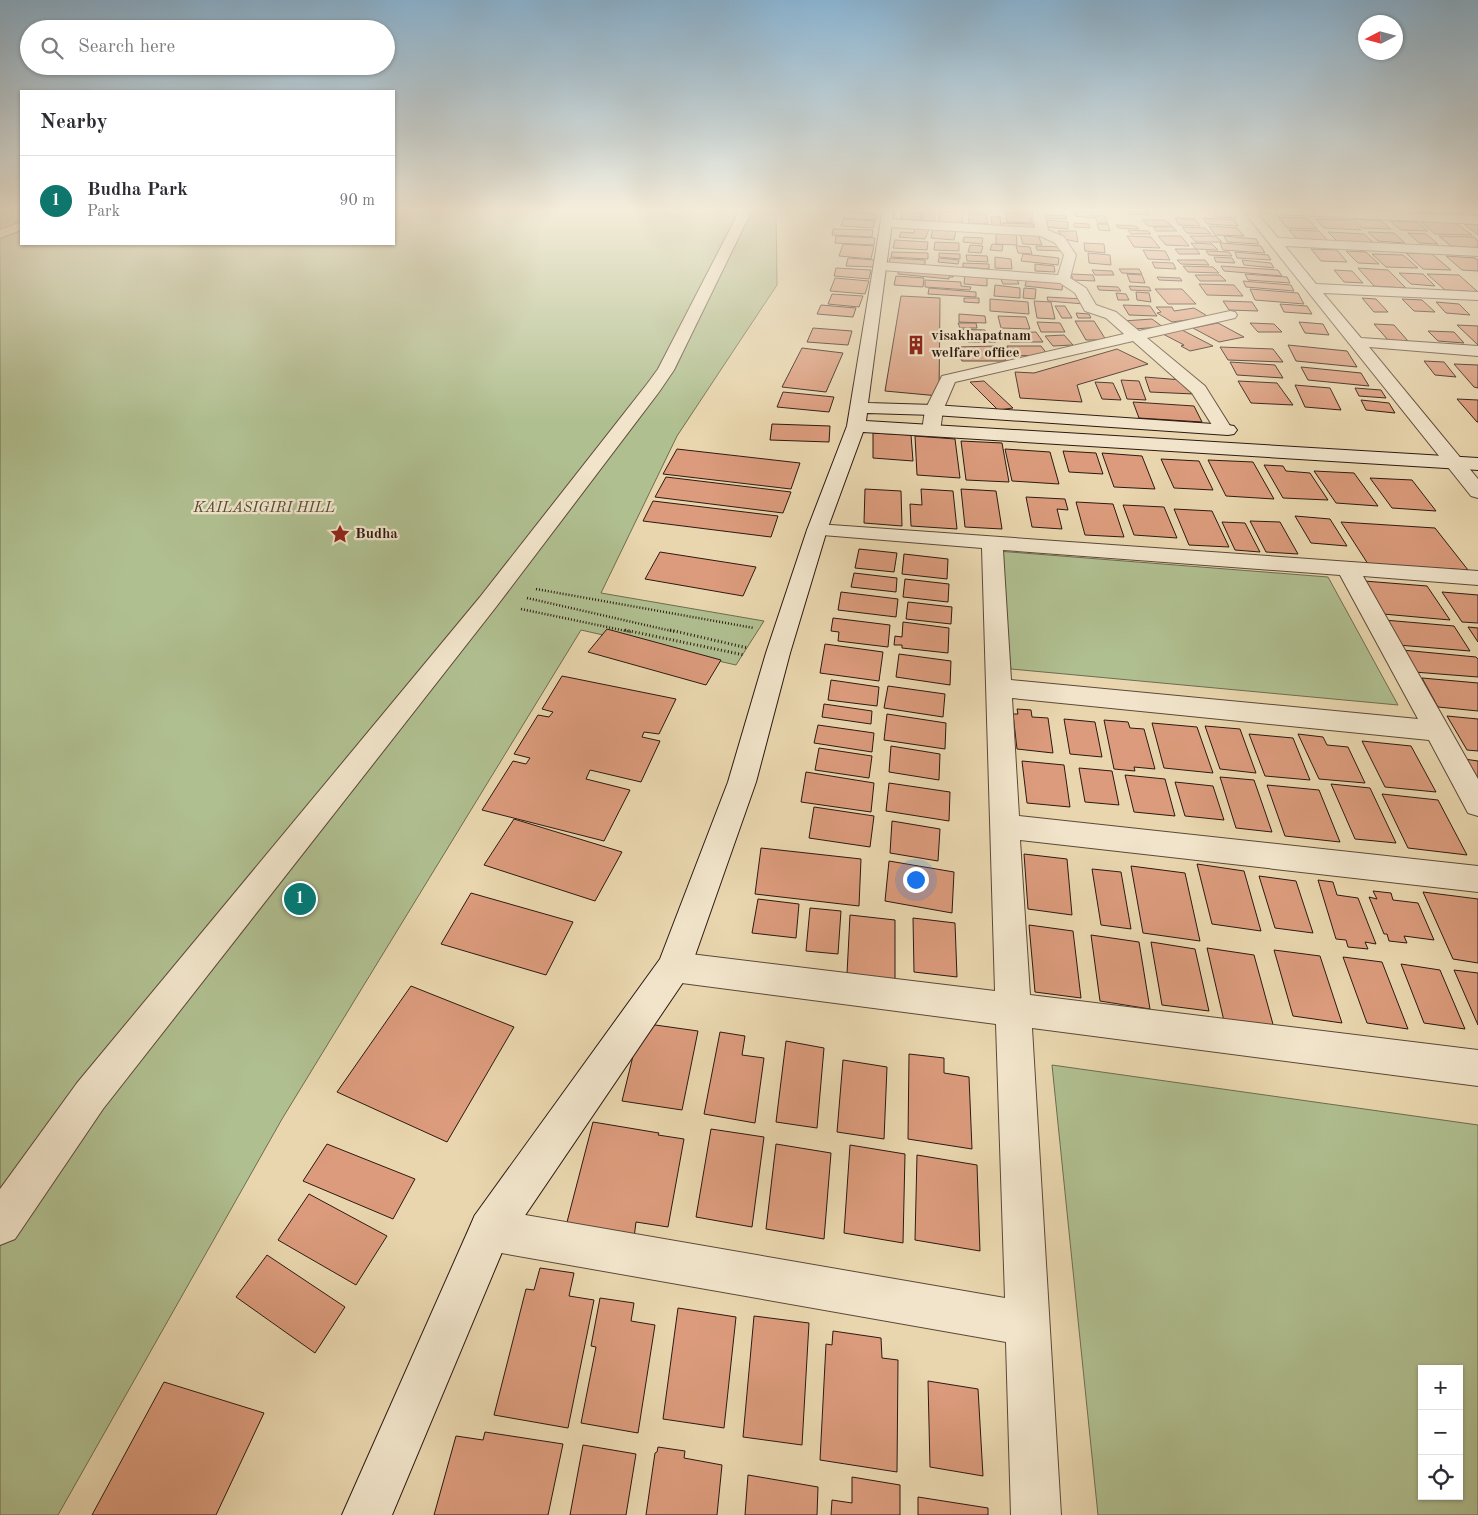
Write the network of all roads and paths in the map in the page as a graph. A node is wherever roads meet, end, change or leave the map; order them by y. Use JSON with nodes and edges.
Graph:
{"nodes":[{"id":1,"x":712,"y":279,"type":"edge"},
{"id":2,"x":879,"y":279,"type":"edge"},
{"id":3,"x":1059,"y":279,"type":"edge"},
{"id":4,"x":1063,"y":279,"type":"joint"},
{"id":5,"x":1305,"y":279,"type":"edge"},
{"id":6,"x":1312,"y":288,"type":"junction"},
{"id":7,"x":1478,"y":296,"type":"edge"},
{"id":8,"x":1230,"y":315,"type":"dead end"},
{"id":9,"x":1133,"y":336,"type":"junction"},
{"id":10,"x":1357,"y":342,"type":"junction"},
{"id":11,"x":1478,"y":350,"type":"edge"},
{"id":12,"x":934,"y":410,"type":"junction"},
{"id":13,"x":858,"y":417,"type":"junction"},
{"id":14,"x":1223,"y":429,"type":"junction"},
{"id":15,"x":931,"y":431,"type":"junction"},
{"id":16,"x":1243,"y":431,"type":"dead end"},
{"id":17,"x":1419,"y":442,"type":"dead end"},
{"id":18,"x":1439,"y":444,"type":"junction"},
{"id":19,"x":1456,"y":454,"type":"junction"},
{"id":20,"x":1478,"y":464,"type":"edge"},
{"id":21,"x":1478,"y":492,"type":"edge"},
{"id":22,"x":817,"y":530,"type":"junction"},
{"id":23,"x":992,"y":543,"type":"junction"},
{"id":24,"x":1348,"y":569,"type":"junction"},
{"id":25,"x":1478,"y":578,"type":"edge"},
{"id":26,"x":495,"y":592,"type":"junction"},
{"id":27,"x":760,"y":629,"type":"dead end"},
{"id":28,"x":753,"y":642,"type":"dead end"},
{"id":29,"x":750,"y":648,"type":"junction"},
{"id":30,"x":998,"y":688,"type":"junction"},
{"id":31,"x":1438,"y":731,"type":"junction"},
{"id":32,"x":1478,"y":805,"type":"edge"},
{"id":33,"x":1005,"y":826,"type":"junction"},
{"id":34,"x":1478,"y":879,"type":"edge"},
{"id":35,"x":674,"y":967,"type":"junction"},
{"id":36,"x":1013,"y":1011,"type":"junction"},
{"id":37,"x":1478,"y":1068,"type":"edge"},
{"id":38,"x":0,"y":1224,"type":"edge"},
{"id":39,"x":490,"y":1230,"type":"junction"},
{"id":40,"x":1027,"y":1324,"type":"junction"},
{"id":41,"x":367,"y":1515,"type":"edge"},
{"id":42,"x":1036,"y":1515,"type":"edge"}],
"edges":[{"from":1,"to":26,"type":"street"},
{"from":2,"to":13,"type":"street"},
{"from":3,"to":4,"type":"street"},
{"from":4,"to":9,"type":"street"},
{"from":5,"to":6,"type":"street"},
{"from":6,"to":7,"type":"street"},
{"from":6,"to":10,"type":"street"},
{"from":8,"to":9,"type":"street"},
{"from":9,"to":12,"type":"street"},
{"from":9,"to":14,"type":"street"},
{"from":10,"to":11,"type":"street"},
{"from":10,"to":18,"type":"street"},
{"from":12,"to":13,"type":"street"},
{"from":12,"to":14,"type":"street"},
{"from":12,"to":15,"type":"street"},
{"from":13,"to":15,"type":"street"},
{"from":13,"to":22,"type":"street"},
{"from":14,"to":16,"type":"street"},
{"from":15,"to":19,"type":"street"},
{"from":17,"to":18,"type":"street"},
{"from":18,"to":19,"type":"street"},
{"from":19,"to":20,"type":"street"},
{"from":19,"to":21,"type":"street"},
{"from":22,"to":23,"type":"street"},
{"from":22,"to":35,"type":"street"},
{"from":23,"to":24,"type":"street"},
{"from":23,"to":30,"type":"street"},
{"from":24,"to":25,"type":"street"},
{"from":24,"to":31,"type":"street"},
{"from":26,"to":27,"type":"path"},
{"from":26,"to":29,"type":"path"},
{"from":26,"to":29,"type":"path"},
{"from":26,"to":38,"type":"street"},
{"from":28,"to":29,"type":"path"},
{"from":30,"to":31,"type":"street"},
{"from":30,"to":33,"type":"street"},
{"from":31,"to":32,"type":"street"},
{"from":33,"to":34,"type":"street"},
{"from":33,"to":36,"type":"street"},
{"from":35,"to":36,"type":"street"},
{"from":35,"to":39,"type":"street"},
{"from":36,"to":37,"type":"street"},
{"from":36,"to":40,"type":"street"},
{"from":39,"to":40,"type":"street"},
{"from":39,"to":41,"type":"street"},
{"from":40,"to":42,"type":"street"}]}
